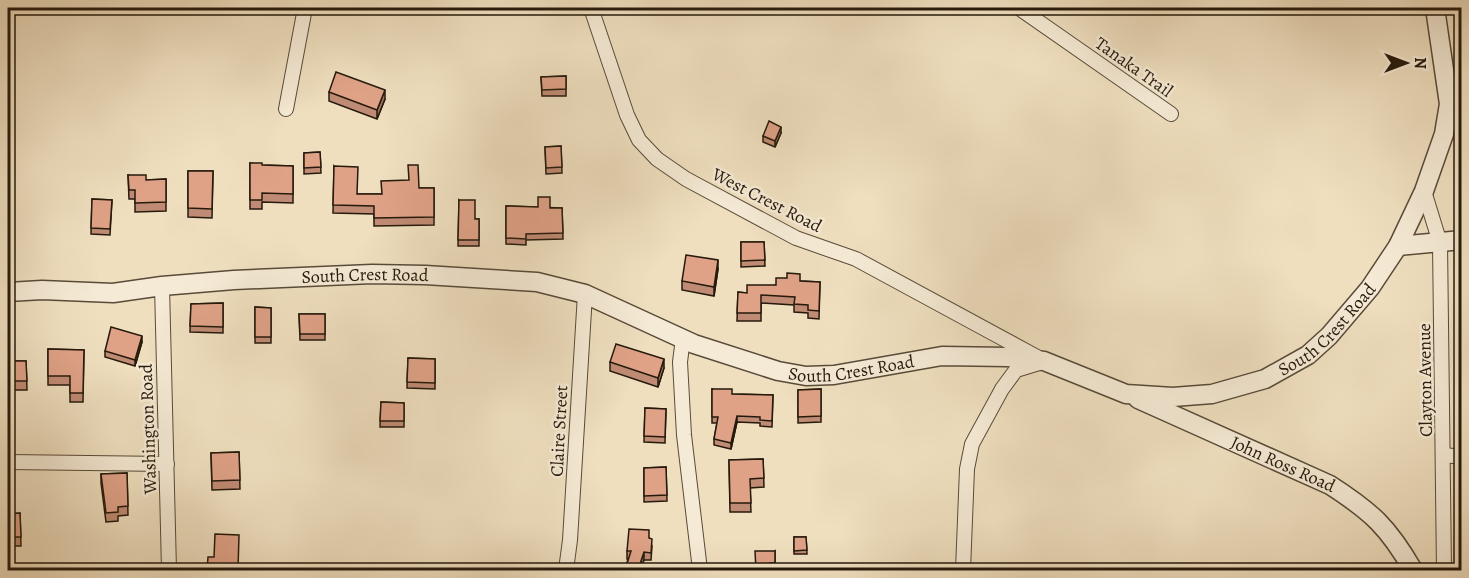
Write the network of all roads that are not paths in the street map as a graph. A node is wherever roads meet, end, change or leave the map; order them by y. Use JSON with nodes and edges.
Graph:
{"nodes":[{"id":1,"x":304,"y":8,"type":"edge"},
{"id":2,"x":591,"y":8,"type":"edge"},
{"id":3,"x":1019,"y":8,"type":"edge"},
{"id":4,"x":1435,"y":8,"type":"edge"},
{"id":5,"x":286,"y":109,"type":"dead end"},
{"id":6,"x":1171,"y":114,"type":"dead end"},
{"id":7,"x":1424,"y":191,"type":"junction"},
{"id":8,"x":1461,"y":240,"type":"edge"},
{"id":9,"x":1440,"y":243,"type":"junction"},
{"id":10,"x":1398,"y":246,"type":"junction"},
{"id":11,"x":162,"y":286,"type":"junction"},
{"id":12,"x":8,"y":292,"type":"edge"},
{"id":13,"x":585,"y":294,"type":"junction"},
{"id":14,"x":683,"y":338,"type":"junction"},
{"id":15,"x":1044,"y":361,"type":"junction"},
{"id":16,"x":1126,"y":394,"type":"junction"},
{"id":17,"x":1444,"y":455,"type":"junction"},
{"id":18,"x":1461,"y":457,"type":"edge"},
{"id":19,"x":8,"y":462,"type":"edge"},
{"id":20,"x":167,"y":464,"type":"junction"},
{"id":21,"x":169,"y":570,"type":"edge"},
{"id":22,"x":566,"y":570,"type":"edge"},
{"id":23,"x":700,"y":570,"type":"edge"},
{"id":24,"x":963,"y":570,"type":"edge"},
{"id":25,"x":1413,"y":570,"type":"edge"},
{"id":26,"x":1444,"y":570,"type":"edge"}],
"edges":[{"from":1,"to":5,"type":"street"},
{"from":2,"to":15,"type":"street","name":"West Crest Road"},
{"from":3,"to":6,"type":"street","name":"Tanaka Trail"},
{"from":4,"to":7,"type":"street","name":"South Crest Road"},
{"from":7,"to":9,"type":"street","name":"Clayton Avenue"},
{"from":7,"to":10,"type":"street","name":"South Crest Road"},
{"from":8,"to":9,"type":"street"},
{"from":9,"to":10,"type":"street"},
{"from":9,"to":17,"type":"street","name":"Clayton Avenue"},
{"from":10,"to":16,"type":"street","name":"South Crest Road"},
{"from":11,"to":12,"type":"street","name":"South Crest Road"},
{"from":11,"to":13,"type":"street","name":"South Crest Road"},
{"from":11,"to":20,"type":"street","name":"Washington Road"},
{"from":13,"to":14,"type":"street","name":"South Crest Road"},
{"from":13,"to":22,"type":"street","name":"Claire Street"},
{"from":14,"to":15,"type":"street","name":"South Crest Road"},
{"from":14,"to":23,"type":"street"},
{"from":15,"to":16,"type":"street","name":"South Crest Road"},
{"from":15,"to":24,"type":"street"},
{"from":16,"to":25,"type":"street","name":"John Ross Road"},
{"from":17,"to":18,"type":"street"},
{"from":17,"to":26,"type":"street","name":"Clayton Avenue"},
{"from":19,"to":20,"type":"street"},
{"from":20,"to":21,"type":"street","name":"Washington Road"}]}
